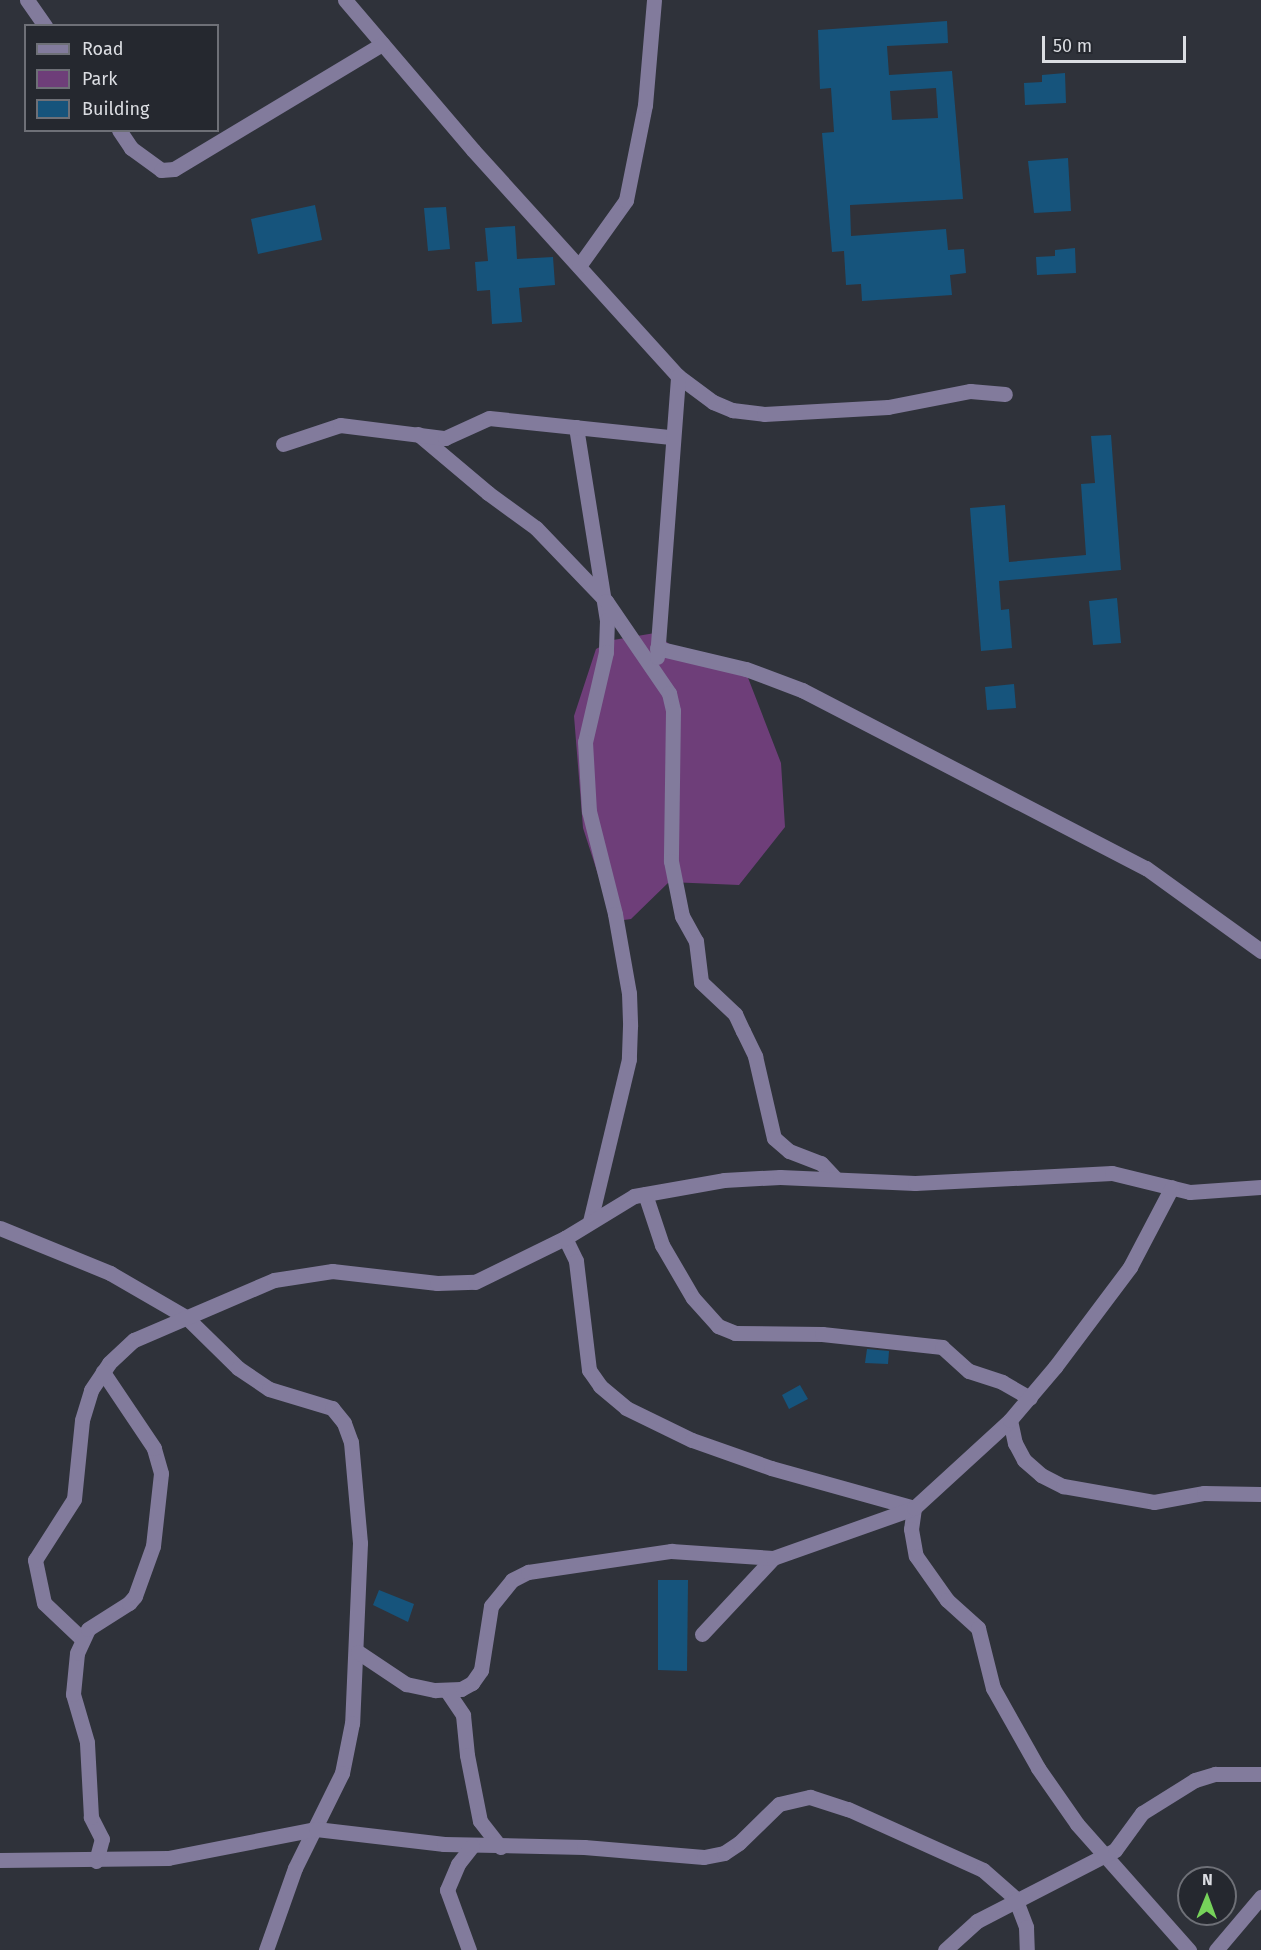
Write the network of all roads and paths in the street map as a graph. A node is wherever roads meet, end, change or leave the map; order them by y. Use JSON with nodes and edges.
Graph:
{"nodes":[{"id":1,"x":27,"y":0,"type":"edge"},
{"id":2,"x":345,"y":0,"type":"edge"},
{"id":3,"x":654,"y":0,"type":"edge"},
{"id":4,"x":44,"y":24,"type":"edge"},
{"id":5,"x":382,"y":44,"type":"junction"},
{"id":6,"x":120,"y":132,"type":"edge"},
{"id":7,"x":579,"y":266,"type":"junction"},
{"id":8,"x":678,"y":376,"type":"junction"},
{"id":9,"x":1005,"y":394,"type":"dead end"},
{"id":10,"x":576,"y":427,"type":"junction"},
{"id":11,"x":418,"y":434,"type":"junction"},
{"id":12,"x":671,"y":437,"type":"junction"},
{"id":13,"x":283,"y":444,"type":"dead end"},
{"id":14,"x":606,"y":601,"type":"junction"},
{"id":15,"x":657,"y":648,"type":"junction"},
{"id":16,"x":656,"y":672,"type":"junction"},
{"id":17,"x":1261,"y":951,"type":"edge"},
{"id":18,"x":835,"y":1178,"type":"junction"},
{"id":19,"x":1172,"y":1187,"type":"junction"},
{"id":20,"x":1261,"y":1187,"type":"edge"},
{"id":21,"x":645,"y":1194,"type":"junction"},
{"id":22,"x":590,"y":1221,"type":"junction"},
{"id":23,"x":0,"y":1228,"type":"edge"},
{"id":24,"x":565,"y":1238,"type":"junction"},
{"id":25,"x":186,"y":1317,"type":"junction"},
{"id":26,"x":103,"y":1372,"type":"junction"},
{"id":27,"x":1030,"y":1398,"type":"junction"},
{"id":28,"x":1010,"y":1420,"type":"junction"},
{"id":29,"x":1261,"y":1494,"type":"edge"},
{"id":30,"x":914,"y":1508,"type":"junction"},
{"id":31,"x":773,"y":1558,"type":"junction"},
{"id":32,"x":702,"y":1634,"type":"dead end"},
{"id":33,"x":82,"y":1639,"type":"junction"},
{"id":34,"x":358,"y":1652,"type":"junction"},
{"id":35,"x":447,"y":1691,"type":"junction"},
{"id":36,"x":1261,"y":1774,"type":"edge"},
{"id":37,"x":316,"y":1828,"type":"junction"},
{"id":38,"x":472,"y":1846,"type":"junction"},
{"id":39,"x":500,"y":1847,"type":"junction"},
{"id":40,"x":1105,"y":1857,"type":"junction"},
{"id":41,"x":0,"y":1860,"type":"edge"},
{"id":42,"x":96,"y":1861,"type":"junction"},
{"id":43,"x":1261,"y":1897,"type":"edge"},
{"id":44,"x":1017,"y":1903,"type":"junction"},
{"id":45,"x":266,"y":1950,"type":"edge"},
{"id":46,"x":469,"y":1950,"type":"edge"},
{"id":47,"x":945,"y":1950,"type":"edge"},
{"id":48,"x":1027,"y":1950,"type":"edge"},
{"id":49,"x":1189,"y":1950,"type":"edge"},
{"id":50,"x":1216,"y":1950,"type":"edge"}],
"edges":[{"from":1,"to":4,"type":"street"},
{"from":2,"to":5,"type":"street"},
{"from":3,"to":7,"type":"street"},
{"from":5,"to":6,"type":"street"},
{"from":5,"to":7,"type":"street"},
{"from":7,"to":8,"type":"street"},
{"from":8,"to":9,"type":"street"},
{"from":8,"to":12,"type":"street"},
{"from":10,"to":11,"type":"street"},
{"from":10,"to":12,"type":"street"},
{"from":10,"to":14,"type":"street"},
{"from":11,"to":13,"type":"street"},
{"from":11,"to":14,"type":"street"},
{"from":12,"to":15,"type":"street"},
{"from":14,"to":16,"type":"street"},
{"from":14,"to":22,"type":"street"},
{"from":15,"to":16,"type":"street"},
{"from":15,"to":17,"type":"street"},
{"from":16,"to":18,"type":"street"},
{"from":18,"to":19,"type":"street"},
{"from":18,"to":21,"type":"street"},
{"from":19,"to":20,"type":"street"},
{"from":19,"to":27,"type":"street"},
{"from":21,"to":22,"type":"street"},
{"from":21,"to":27,"type":"street"},
{"from":22,"to":24,"type":"street"},
{"from":23,"to":25,"type":"street"},
{"from":24,"to":25,"type":"street"},
{"from":24,"to":30,"type":"street"},
{"from":25,"to":26,"type":"street"},
{"from":25,"to":34,"type":"street"},
{"from":26,"to":33,"type":"street"},
{"from":26,"to":33,"type":"street"},
{"from":27,"to":28,"type":"street"},
{"from":28,"to":29,"type":"street"},
{"from":28,"to":30,"type":"street"},
{"from":30,"to":31,"type":"street"},
{"from":30,"to":40,"type":"street"},
{"from":31,"to":32,"type":"street"},
{"from":31,"to":35,"type":"street"},
{"from":33,"to":42,"type":"street"},
{"from":34,"to":35,"type":"street"},
{"from":34,"to":37,"type":"street"},
{"from":35,"to":39,"type":"street"},
{"from":36,"to":40,"type":"street"},
{"from":37,"to":38,"type":"street"},
{"from":37,"to":42,"type":"street"},
{"from":37,"to":45,"type":"street"},
{"from":38,"to":39,"type":"street"},
{"from":38,"to":46,"type":"street"},
{"from":39,"to":44,"type":"street"},
{"from":40,"to":44,"type":"street"},
{"from":40,"to":49,"type":"street"},
{"from":41,"to":42,"type":"street"},
{"from":43,"to":50,"type":"street"},
{"from":44,"to":47,"type":"street"},
{"from":44,"to":48,"type":"street"}]}
